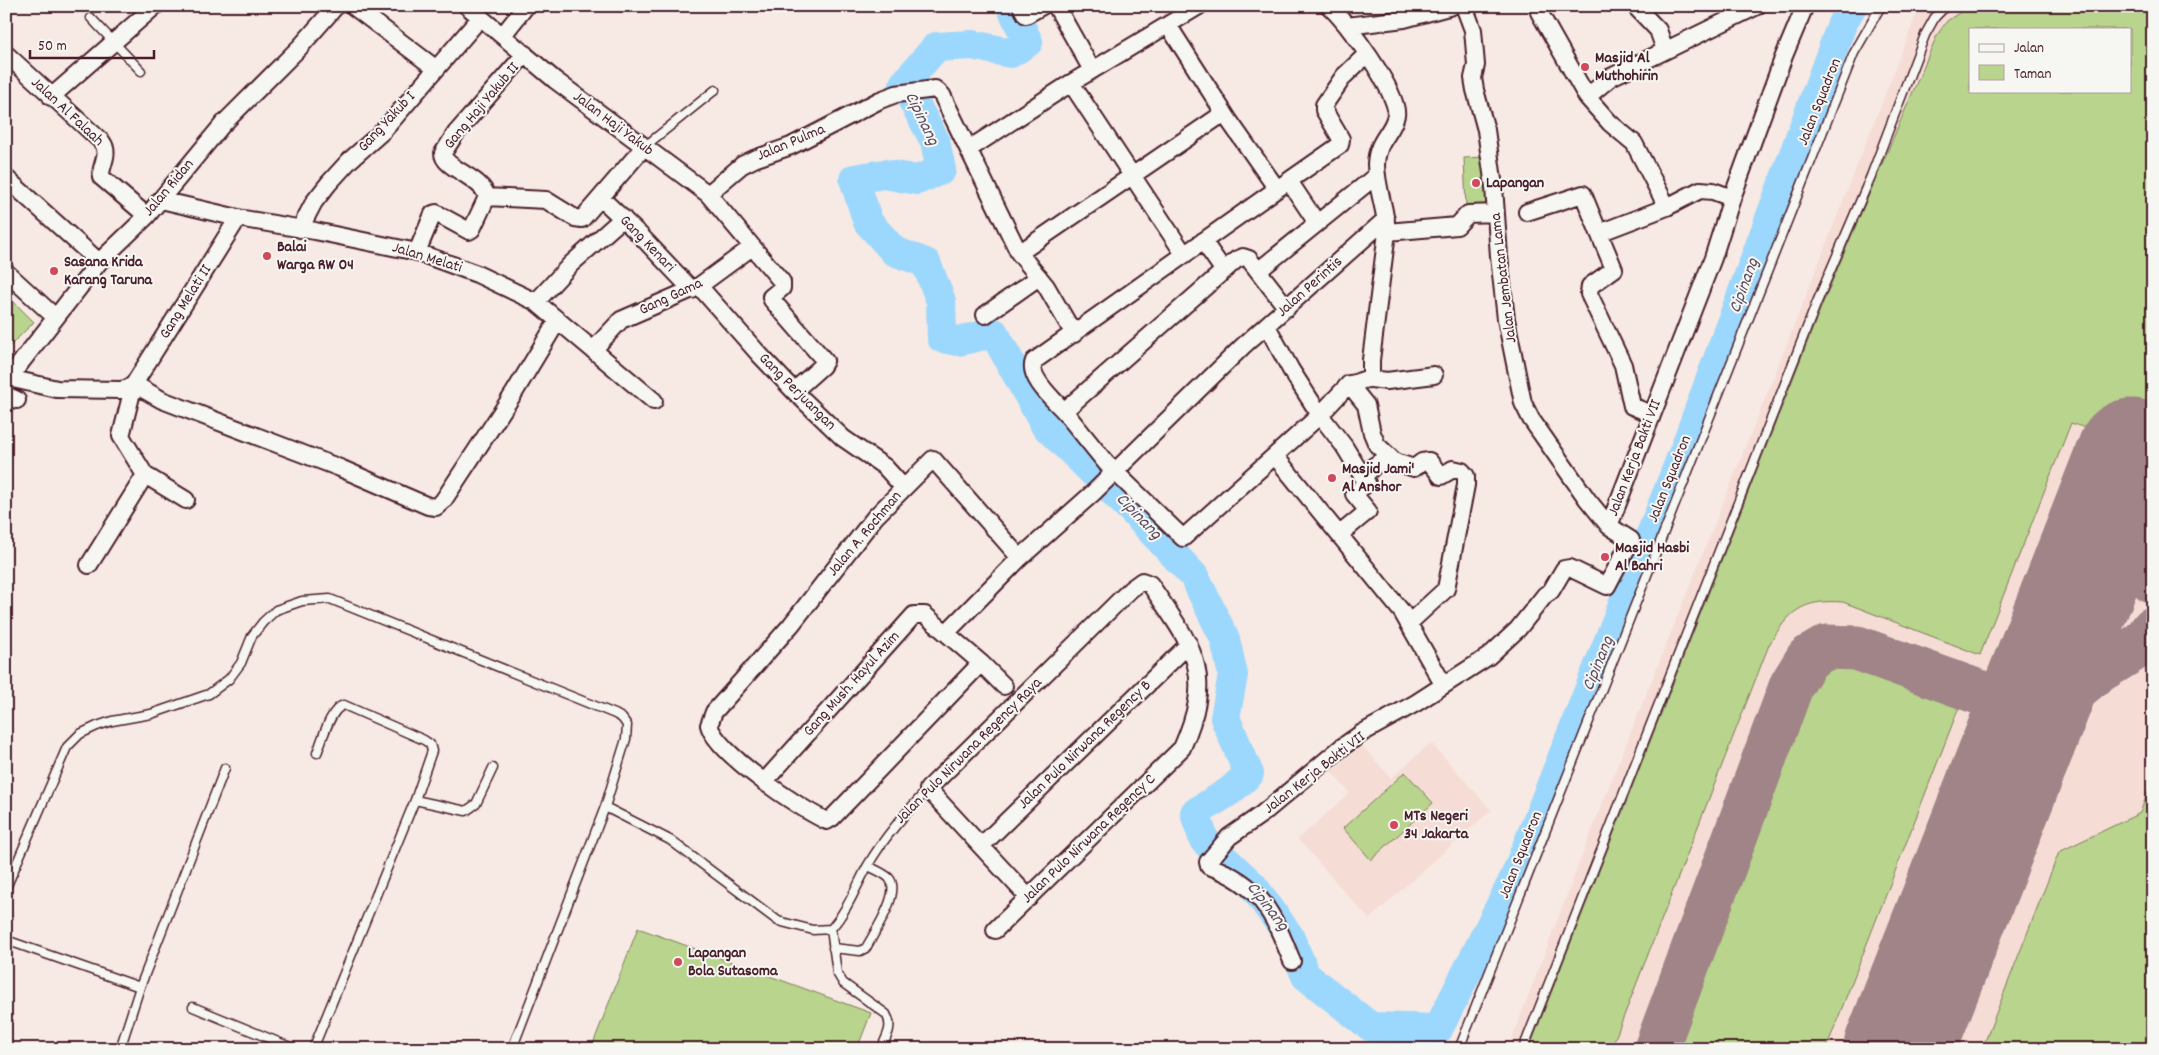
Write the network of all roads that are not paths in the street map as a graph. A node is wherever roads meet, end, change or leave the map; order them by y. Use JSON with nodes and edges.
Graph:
{"nodes":[{"id":1,"x":155,"y":6,"type":"edge"},
{"id":2,"x":336,"y":6,"type":"edge"},
{"id":3,"x":353,"y":6,"type":"edge"},
{"id":4,"x":467,"y":6,"type":"edge"},
{"id":5,"x":526,"y":6,"type":"edge"},
{"id":6,"x":1021,"y":6,"type":"edge"},
{"id":7,"x":1042,"y":6,"type":"edge"},
{"id":8,"x":1056,"y":6,"type":"edge"},
{"id":9,"x":1199,"y":6,"type":"edge"},
{"id":10,"x":1330,"y":6,"type":"edge"},
{"id":11,"x":1452,"y":6,"type":"edge"},
{"id":12,"x":1464,"y":6,"type":"edge"},
{"id":13,"x":1540,"y":6,"type":"edge"},
{"id":14,"x":1635,"y":6,"type":"edge"},
{"id":15,"x":1757,"y":6,"type":"edge"},
{"id":16,"x":1805,"y":6,"type":"edge"},
{"id":17,"x":1881,"y":6,"type":"edge"},
{"id":18,"x":1946,"y":6,"type":"edge"},
{"id":19,"x":91,"y":18,"type":"dead end"},
{"id":20,"x":480,"y":18,"type":"junction"},
{"id":21,"x":1168,"y":25,"type":"junction"},
{"id":22,"x":1347,"y":26,"type":"junction"},
{"id":23,"x":503,"y":35,"type":"junction"},
{"id":24,"x":115,"y":43,"type":"junction"},
{"id":25,"x":1665,"y":50,"type":"junction"},
{"id":26,"x":6,"y":54,"type":"edge"},
{"id":27,"x":526,"y":54,"type":"junction"},
{"id":28,"x":1367,"y":54,"type":"junction"},
{"id":29,"x":435,"y":68,"type":"junction"},
{"id":30,"x":1092,"y":70,"type":"junction"},
{"id":31,"x":141,"y":71,"type":"dead end"},
{"id":32,"x":1071,"y":83,"type":"junction"},
{"id":33,"x":715,"y":90,"type":"dead end"},
{"id":34,"x":51,"y":97,"type":"junction"},
{"id":35,"x":1587,"y":97,"type":"junction"},
{"id":36,"x":1224,"y":113,"type":"junction"},
{"id":37,"x":644,"y":147,"type":"junction"},
{"id":38,"x":969,"y":150,"type":"junction"},
{"id":39,"x":1132,"y":175,"type":"junction"},
{"id":40,"x":1377,"y":175,"type":"junction"},
{"id":41,"x":6,"y":178,"type":"edge"},
{"id":42,"x":1283,"y":185,"type":"junction"},
{"id":43,"x":708,"y":194,"type":"junction"},
{"id":44,"x":487,"y":197,"type":"junction"},
{"id":45,"x":602,"y":198,"type":"junction"},
{"id":46,"x":1732,"y":198,"type":"junction"},
{"id":47,"x":162,"y":200,"type":"junction"},
{"id":48,"x":1667,"y":207,"type":"junction"},
{"id":49,"x":1527,"y":212,"type":"dead end"},
{"id":50,"x":1495,"y":213,"type":"junction"},
{"id":51,"x":147,"y":216,"type":"junction"},
{"id":52,"x":238,"y":218,"type":"junction"},
{"id":53,"x":623,"y":218,"type":"junction"},
{"id":54,"x":1317,"y":223,"type":"junction"},
{"id":55,"x":1386,"y":225,"type":"junction"},
{"id":56,"x":300,"y":229,"type":"junction"},
{"id":57,"x":1599,"y":233,"type":"junction"},
{"id":58,"x":1203,"y":241,"type":"junction"},
{"id":59,"x":752,"y":247,"type":"junction"},
{"id":60,"x":417,"y":252,"type":"junction"},
{"id":61,"x":1020,"y":253,"type":"junction"},
{"id":62,"x":1184,"y":254,"type":"junction"},
{"id":63,"x":99,"y":262,"type":"junction"},
{"id":64,"x":1224,"y":271,"type":"junction"},
{"id":65,"x":1258,"y":271,"type":"junction"},
{"id":66,"x":6,"y":272,"type":"edge"},
{"id":67,"x":1039,"y":277,"type":"junction"},
{"id":68,"x":696,"y":288,"type":"junction"},
{"id":69,"x":536,"y":302,"type":"junction"},
{"id":70,"x":1287,"y":308,"type":"junction"},
{"id":71,"x":985,"y":315,"type":"dead end"},
{"id":72,"x":56,"y":317,"type":"junction"},
{"id":73,"x":558,"y":320,"type":"junction"},
{"id":74,"x":1266,"y":326,"type":"junction"},
{"id":75,"x":1074,"y":334,"type":"junction"},
{"id":76,"x":594,"y":350,"type":"junction"},
{"id":77,"x":1434,"y":375,"type":"dead end"},
{"id":78,"x":1371,"y":379,"type":"junction"},
{"id":79,"x":134,"y":384,"type":"junction"},
{"id":80,"x":1349,"y":384,"type":"junction"},
{"id":81,"x":794,"y":391,"type":"junction"},
{"id":82,"x":654,"y":401,"type":"dead end"},
{"id":83,"x":1064,"y":411,"type":"junction"},
{"id":84,"x":1652,"y":414,"type":"junction"},
{"id":85,"x":1320,"y":415,"type":"junction"},
{"id":86,"x":1275,"y":456,"type":"junction"},
{"id":87,"x":1389,"y":456,"type":"junction"},
{"id":88,"x":1113,"y":472,"type":"junction"},
{"id":89,"x":145,"y":475,"type":"junction"},
{"id":90,"x":1363,"y":477,"type":"junction"},
{"id":91,"x":900,"y":483,"type":"junction"},
{"id":92,"x":186,"y":500,"type":"dead end"},
{"id":93,"x":1609,"y":526,"type":"junction"},
{"id":94,"x":1340,"y":534,"type":"junction"},
{"id":95,"x":1020,"y":558,"type":"junction"},
{"id":96,"x":89,"y":566,"type":"dead end"},
{"id":97,"x":1409,"y":623,"type":"junction"},
{"id":98,"x":946,"y":633,"type":"junction"},
{"id":99,"x":1189,"y":644,"type":"junction"},
{"id":100,"x":981,"y":663,"type":"junction"},
{"id":101,"x":1444,"y":684,"type":"junction"},
{"id":102,"x":1004,"y":686,"type":"dead end"},
{"id":103,"x":1182,"y":748,"type":"joint"},
{"id":104,"x":317,"y":753,"type":"dead end"},
{"id":105,"x":225,"y":768,"type":"dead end"},
{"id":106,"x":493,"y":768,"type":"dead end"},
{"id":107,"x":764,"y":782,"type":"junction"},
{"id":108,"x":928,"y":789,"type":"junction"},
{"id":109,"x":415,"y":800,"type":"junction"},
{"id":110,"x":605,"y":807,"type":"junction"},
{"id":111,"x":981,"y":846,"type":"junction"},
{"id":112,"x":868,"y":866,"type":"junction"},
{"id":113,"x":6,"y":888,"type":"edge"},
{"id":114,"x":1029,"y":898,"type":"junction"},
{"id":115,"x":831,"y":928,"type":"junction"},
{"id":116,"x":995,"y":930,"type":"dead end"},
{"id":117,"x":6,"y":940,"type":"edge"},
{"id":118,"x":833,"y":948,"type":"junction"},
{"id":119,"x":1292,"y":961,"type":"dead end"},
{"id":120,"x":140,"y":987,"type":"junction"},
{"id":121,"x":194,"y":1007,"type":"dead end"},
{"id":122,"x":120,"y":1049,"type":"edge"},
{"id":123,"x":295,"y":1049,"type":"edge"},
{"id":124,"x":313,"y":1049,"type":"edge"},
{"id":125,"x":512,"y":1049,"type":"edge"},
{"id":126,"x":881,"y":1049,"type":"edge"},
{"id":127,"x":1459,"y":1049,"type":"edge"},
{"id":128,"x":1523,"y":1049,"type":"edge"}],
"edges":[{"from":1,"to":24,"type":"street"},
{"from":2,"to":47,"type":"street","name":"Jalan Ridan"},
{"from":3,"to":29,"type":"street"},
{"from":4,"to":20,"type":"street","name":"Jalan Haji Yakub"},
{"from":5,"to":23,"type":"street"},
{"from":6,"to":7,"type":"street"},
{"from":8,"to":30,"type":"street"},
{"from":9,"to":21,"type":"street"},
{"from":10,"to":22,"type":"street"},
{"from":11,"to":22,"type":"street"},
{"from":12,"to":50,"type":"street","name":"Jalan Jembatan Lama"},
{"from":13,"to":35,"type":"street"},
{"from":14,"to":25,"type":"street"},
{"from":15,"to":25,"type":"street"},
{"from":16,"to":46,"type":"street","name":"Jalan Kerja Bakti VII"},
{"from":17,"to":127,"type":"lane","name":"Jalan Squadron"},
{"from":18,"to":128,"type":"lane"},
{"from":19,"to":24,"type":"lane"},
{"from":20,"to":23,"type":"street","name":"Jalan Haji Yakub"},
{"from":20,"to":29,"type":"street","name":"Gang Yakub I"},
{"from":21,"to":30,"type":"street"},
{"from":21,"to":36,"type":"street"},
{"from":22,"to":28,"type":"street"},
{"from":23,"to":27,"type":"street","name":"Jalan Haji Yakub"},
{"from":24,"to":31,"type":"lane"},
{"from":24,"to":34,"type":"street"},
{"from":25,"to":35,"type":"street"},
{"from":26,"to":34,"type":"street","name":"Jalan Al Falaah"},
{"from":27,"to":37,"type":"street","name":"Jalan Haji Yakub"},
{"from":27,"to":44,"type":"street","name":"Gang Haji Yakub II"},
{"from":28,"to":40,"type":"street"},
{"from":28,"to":42,"type":"street"},
{"from":29,"to":56,"type":"street","name":"Gang Yakub I"},
{"from":30,"to":32,"type":"street"},
{"from":32,"to":38,"type":"street"},
{"from":32,"to":39,"type":"street"},
{"from":33,"to":37,"type":"lane"},
{"from":34,"to":51,"type":"street","name":"Jalan Al Falaah"},
{"from":35,"to":48,"type":"street"},
{"from":36,"to":39,"type":"street"},
{"from":36,"to":42,"type":"street"},
{"from":37,"to":43,"type":"street","name":"Jalan Haji Yakub"},
{"from":37,"to":45,"type":"street"},
{"from":38,"to":43,"type":"street","name":"Jalan Pulma"},
{"from":38,"to":61,"type":"street"},
{"from":39,"to":61,"type":"street"},
{"from":39,"to":62,"type":"street"},
{"from":40,"to":54,"type":"street"},
{"from":40,"to":55,"type":"street"},
{"from":41,"to":63,"type":"street"},
{"from":42,"to":54,"type":"street"},
{"from":42,"to":58,"type":"street"},
{"from":43,"to":59,"type":"street","name":"Jalan Haji Yakub"},
{"from":44,"to":45,"type":"street"},
{"from":44,"to":60,"type":"street"},
{"from":45,"to":53,"type":"street","name":"Gang Kenari"},
{"from":46,"to":48,"type":"street"},
{"from":46,"to":84,"type":"street","name":"Jalan Kerja Bakti VII"},
{"from":47,"to":51,"type":"street","name":"Jalan Ridan"},
{"from":47,"to":52,"type":"street","name":"Jalan Melati"},
{"from":48,"to":57,"type":"street"},
{"from":49,"to":57,"type":"street"},
{"from":50,"to":55,"type":"street"},
{"from":50,"to":93,"type":"street","name":"Jalan Jembatan Lama"},
{"from":51,"to":63,"type":"street","name":"Jalan Ridan"},
{"from":52,"to":56,"type":"street","name":"Jalan Melati"},
{"from":52,"to":79,"type":"street","name":"Gang Melati II"},
{"from":53,"to":68,"type":"street","name":"Gang Kenari"},
{"from":53,"to":69,"type":"street"},
{"from":54,"to":65,"type":"street"},
{"from":55,"to":70,"type":"street","name":"Jalan Perintis"},
{"from":55,"to":78,"type":"street"},
{"from":56,"to":60,"type":"street","name":"Jalan Melati"},
{"from":57,"to":84,"type":"street"},
{"from":58,"to":62,"type":"street"},
{"from":58,"to":64,"type":"street"},
{"from":59,"to":68,"type":"street","name":"Gang Gama"},
{"from":59,"to":81,"type":"street","name":"Jalan Haji Yakub"},
{"from":60,"to":69,"type":"street","name":"Jalan Melati"},
{"from":61,"to":67,"type":"street"},
{"from":62,"to":75,"type":"street"},
{"from":63,"to":72,"type":"street","name":"Jalan Ridan"},
{"from":64,"to":65,"type":"street"},
{"from":64,"to":83,"type":"street"},
{"from":65,"to":70,"type":"street"},
{"from":66,"to":72,"type":"street"},
{"from":67,"to":71,"type":"street"},
{"from":67,"to":75,"type":"street"},
{"from":68,"to":76,"type":"street","name":"Gang Gama"},
{"from":68,"to":81,"type":"street","name":"Gang Perjuangan"},
{"from":69,"to":73,"type":"street","name":"Jalan Melati"},
{"from":70,"to":74,"type":"street","name":"Jalan Perintis"},
{"from":72,"to":79,"type":"street","name":"Jalan Ridan"},
{"from":73,"to":76,"type":"street","name":"Jalan Melati"},
{"from":73,"to":79,"type":"street"},
{"from":74,"to":85,"type":"street","name":"Jalan Perintis"},
{"from":74,"to":88,"type":"street"},
{"from":75,"to":83,"type":"street"},
{"from":76,"to":82,"type":"street","name":"Jalan Melati"},
{"from":77,"to":78,"type":"street"},
{"from":78,"to":80,"type":"street"},
{"from":79,"to":89,"type":"street","name":"Gang Melati II"},
{"from":80,"to":85,"type":"street"},
{"from":80,"to":87,"type":"street"},
{"from":81,"to":91,"type":"street","name":"Gang Perjuangan"},
{"from":83,"to":88,"type":"street"},
{"from":84,"to":93,"type":"street","name":"Jalan Kerja Bakti VII"},
{"from":85,"to":86,"type":"street"},
{"from":85,"to":90,"type":"street","name":"Jalan Perintis"},
{"from":86,"to":88,"type":"street"},
{"from":86,"to":94,"type":"street"},
{"from":87,"to":90,"type":"street"},
{"from":87,"to":97,"type":"street"},
{"from":88,"to":95,"type":"street"},
{"from":89,"to":92,"type":"street"},
{"from":89,"to":96,"type":"street"},
{"from":90,"to":94,"type":"street"},
{"from":91,"to":95,"type":"street","name":"Jalan A. Rochman"},
{"from":91,"to":107,"type":"street","name":"Jalan A. Rochman"},
{"from":93,"to":101,"type":"street","name":"Jalan Kerja Bakti VII"},
{"from":94,"to":97,"type":"street"},
{"from":95,"to":98,"type":"street"},
{"from":97,"to":101,"type":"street"},
{"from":98,"to":100,"type":"street"},
{"from":98,"to":107,"type":"street","name":"Gang Mush. Hayul Azim"},
{"from":99,"to":103,"type":"street","name":"Jalan Pulo Nirwana Regency Raya"},
{"from":99,"to":108,"type":"street","name":"Jalan Pulo Nirwana Regency Raya"},
{"from":99,"to":111,"type":"street","name":"Jalan Pulo Nirwana Regency B"},
{"from":100,"to":102,"type":"street"},
{"from":100,"to":107,"type":"street"},
{"from":101,"to":119,"type":"street","name":"Jalan Kerja Bakti VII"},
{"from":103,"to":114,"type":"street","name":"Jalan Pulo Nirwana Regency C"},
{"from":104,"to":109,"type":"lane"},
{"from":105,"to":120,"type":"lane"},
{"from":106,"to":109,"type":"lane"},
{"from":108,"to":111,"type":"street"},
{"from":108,"to":112,"type":"lane","name":"Jalan Pulo Nirwana Regency Raya"},
{"from":109,"to":124,"type":"lane"},
{"from":110,"to":113,"type":"lane"},
{"from":110,"to":115,"type":"lane"},
{"from":110,"to":125,"type":"lane"},
{"from":111,"to":114,"type":"street"},
{"from":112,"to":115,"type":"lane","name":"Jalan Pulo Nirwana Regency Raya"},
{"from":112,"to":118,"type":"lane"},
{"from":114,"to":116,"type":"street","name":"Jalan Pulo Nirwana Regency C"},
{"from":115,"to":118,"type":"lane"},
{"from":117,"to":120,"type":"lane"},
{"from":118,"to":126,"type":"lane"},
{"from":120,"to":122,"type":"lane"},
{"from":121,"to":123,"type":"lane"}]}
